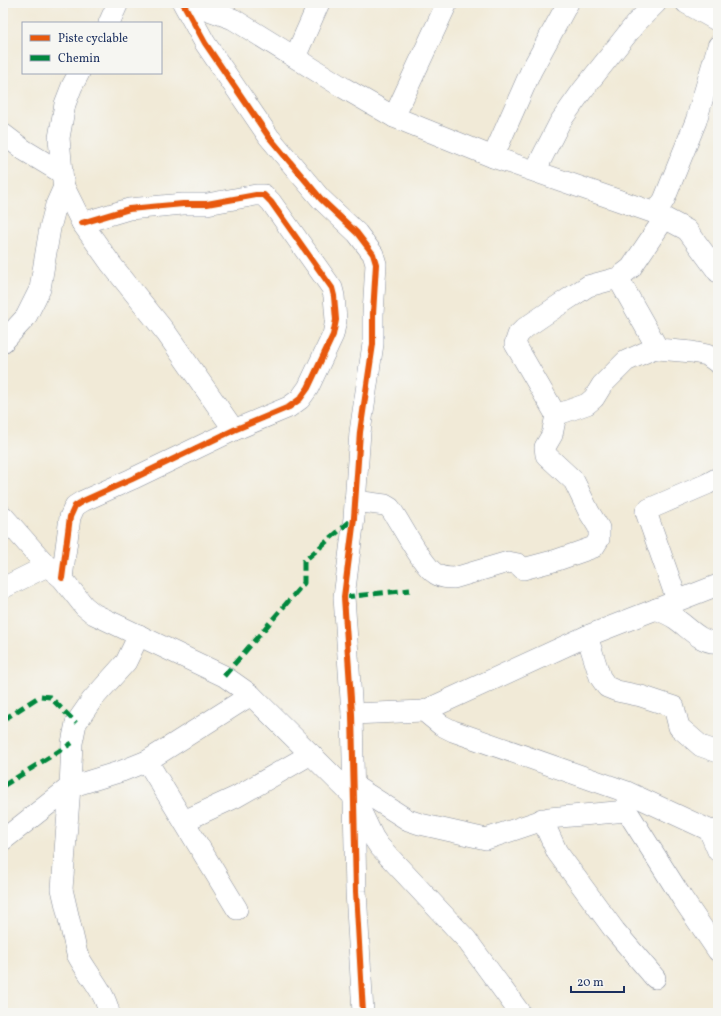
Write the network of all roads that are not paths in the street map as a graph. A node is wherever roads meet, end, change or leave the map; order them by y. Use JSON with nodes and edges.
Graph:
{"nodes":[{"id":1,"x":118,"y":3,"type":"edge"},
{"id":2,"x":183,"y":3,"type":"edge"},
{"id":3,"x":189,"y":3,"type":"edge"},
{"id":4,"x":318,"y":3,"type":"edge"},
{"id":5,"x":447,"y":3,"type":"edge"},
{"id":6,"x":568,"y":3,"type":"edge"},
{"id":7,"x":656,"y":3,"type":"edge"},
{"id":8,"x":686,"y":3,"type":"edge"},
{"id":9,"x":718,"y":21,"type":"edge"},
{"id":10,"x":109,"y":22,"type":"edge"},
{"id":11,"x":718,"y":46,"type":"edge"},
{"id":12,"x":295,"y":57,"type":"junction"},
{"id":13,"x":78,"y":74,"type":"edge"},
{"id":14,"x":394,"y":117,"type":"junction"},
{"id":15,"x":3,"y":134,"type":"edge"},
{"id":16,"x":493,"y":157,"type":"junction"},
{"id":17,"x":535,"y":171,"type":"junction"},
{"id":18,"x":63,"y":180,"type":"junction"},
{"id":19,"x":659,"y":216,"type":"junction"},
{"id":20,"x":82,"y":223,"type":"junction"},
{"id":21,"x":718,"y":272,"type":"edge"},
{"id":22,"x":618,"y":278,"type":"junction"},
{"id":23,"x":3,"y":342,"type":"edge"},
{"id":24,"x":657,"y":347,"type":"junction"},
{"id":25,"x":718,"y":363,"type":"edge"},
{"id":26,"x":556,"y":415,"type":"junction"},
{"id":27,"x":234,"y":430,"type":"junction"},
{"id":28,"x":718,"y":478,"type":"edge"},
{"id":29,"x":355,"y":501,"type":"junction"},
{"id":30,"x":3,"y":516,"type":"edge"},
{"id":31,"x":54,"y":572,"type":"junction"},
{"id":32,"x":718,"y":585,"type":"edge"},
{"id":33,"x":3,"y":588,"type":"edge"},
{"id":34,"x":677,"y":600,"type":"junction"},
{"id":35,"x":656,"y":609,"type":"junction"},
{"id":36,"x":139,"y":635,"type":"junction"},
{"id":37,"x":587,"y":636,"type":"junction"},
{"id":38,"x":718,"y":642,"type":"edge"},
{"id":39,"x":251,"y":695,"type":"junction"},
{"id":40,"x":424,"y":711,"type":"junction"},
{"id":41,"x":352,"y":714,"type":"junction"},
{"id":42,"x":718,"y":752,"type":"edge"},
{"id":43,"x":311,"y":754,"type":"junction"},
{"id":44,"x":147,"y":761,"type":"junction"},
{"id":45,"x":70,"y":787,"type":"junction"},
{"id":46,"x":354,"y":791,"type":"junction"},
{"id":47,"x":627,"y":801,"type":"junction"},
{"id":48,"x":542,"y":819,"type":"junction"},
{"id":49,"x":184,"y":821,"type":"junction"},
{"id":50,"x":714,"y":830,"type":"edge"},
{"id":51,"x":3,"y":840,"type":"edge"},
{"id":52,"x":718,"y":851,"type":"edge"},
{"id":53,"x":237,"y":909,"type":"dead end"},
{"id":54,"x":718,"y":951,"type":"edge"},
{"id":55,"x":655,"y":978,"type":"dead end"},
{"id":56,"x":109,"y":1013,"type":"edge"},
{"id":57,"x":363,"y":1013,"type":"edge"},
{"id":58,"x":520,"y":1013,"type":"edge"}],
"edges":[{"from":1,"to":10,"type":"street"},
{"from":2,"to":29,"type":"street"},
{"from":3,"to":12,"type":"street"},
{"from":4,"to":12,"type":"street"},
{"from":5,"to":14,"type":"street"},
{"from":6,"to":16,"type":"street"},
{"from":7,"to":17,"type":"street"},
{"from":8,"to":9,"type":"street"},
{"from":11,"to":19,"type":"street"},
{"from":12,"to":14,"type":"street"},
{"from":13,"to":18,"type":"street"},
{"from":14,"to":16,"type":"street"},
{"from":15,"to":18,"type":"street"},
{"from":16,"to":17,"type":"street"},
{"from":17,"to":19,"type":"street"},
{"from":18,"to":20,"type":"street"},
{"from":18,"to":23,"type":"street"},
{"from":19,"to":21,"type":"street"},
{"from":19,"to":22,"type":"street"},
{"from":20,"to":27,"type":"street"},
{"from":20,"to":27,"type":"street"},
{"from":22,"to":24,"type":"street"},
{"from":22,"to":26,"type":"street"},
{"from":24,"to":25,"type":"street"},
{"from":24,"to":26,"type":"street"},
{"from":26,"to":29,"type":"street"},
{"from":27,"to":31,"type":"street"},
{"from":28,"to":34,"type":"street"},
{"from":29,"to":41,"type":"street"},
{"from":30,"to":31,"type":"street"},
{"from":31,"to":33,"type":"street"},
{"from":31,"to":36,"type":"street"},
{"from":32,"to":34,"type":"street"},
{"from":34,"to":35,"type":"street"},
{"from":35,"to":37,"type":"street"},
{"from":35,"to":38,"type":"street"},
{"from":36,"to":39,"type":"street"},
{"from":36,"to":45,"type":"street"},
{"from":37,"to":40,"type":"street"},
{"from":37,"to":42,"type":"street"},
{"from":39,"to":43,"type":"street"},
{"from":39,"to":44,"type":"street"},
{"from":40,"to":41,"type":"street"},
{"from":40,"to":47,"type":"street"},
{"from":41,"to":46,"type":"street"},
{"from":43,"to":46,"type":"street"},
{"from":43,"to":49,"type":"street"},
{"from":44,"to":45,"type":"street"},
{"from":44,"to":49,"type":"street"},
{"from":45,"to":51,"type":"street"},
{"from":45,"to":56,"type":"street"},
{"from":46,"to":48,"type":"street"},
{"from":46,"to":57,"type":"street"},
{"from":46,"to":58,"type":"street"},
{"from":47,"to":48,"type":"street"},
{"from":47,"to":50,"type":"street"},
{"from":47,"to":54,"type":"street"},
{"from":48,"to":55,"type":"street"},
{"from":49,"to":53,"type":"street"},
{"from":50,"to":52,"type":"street"}]}
